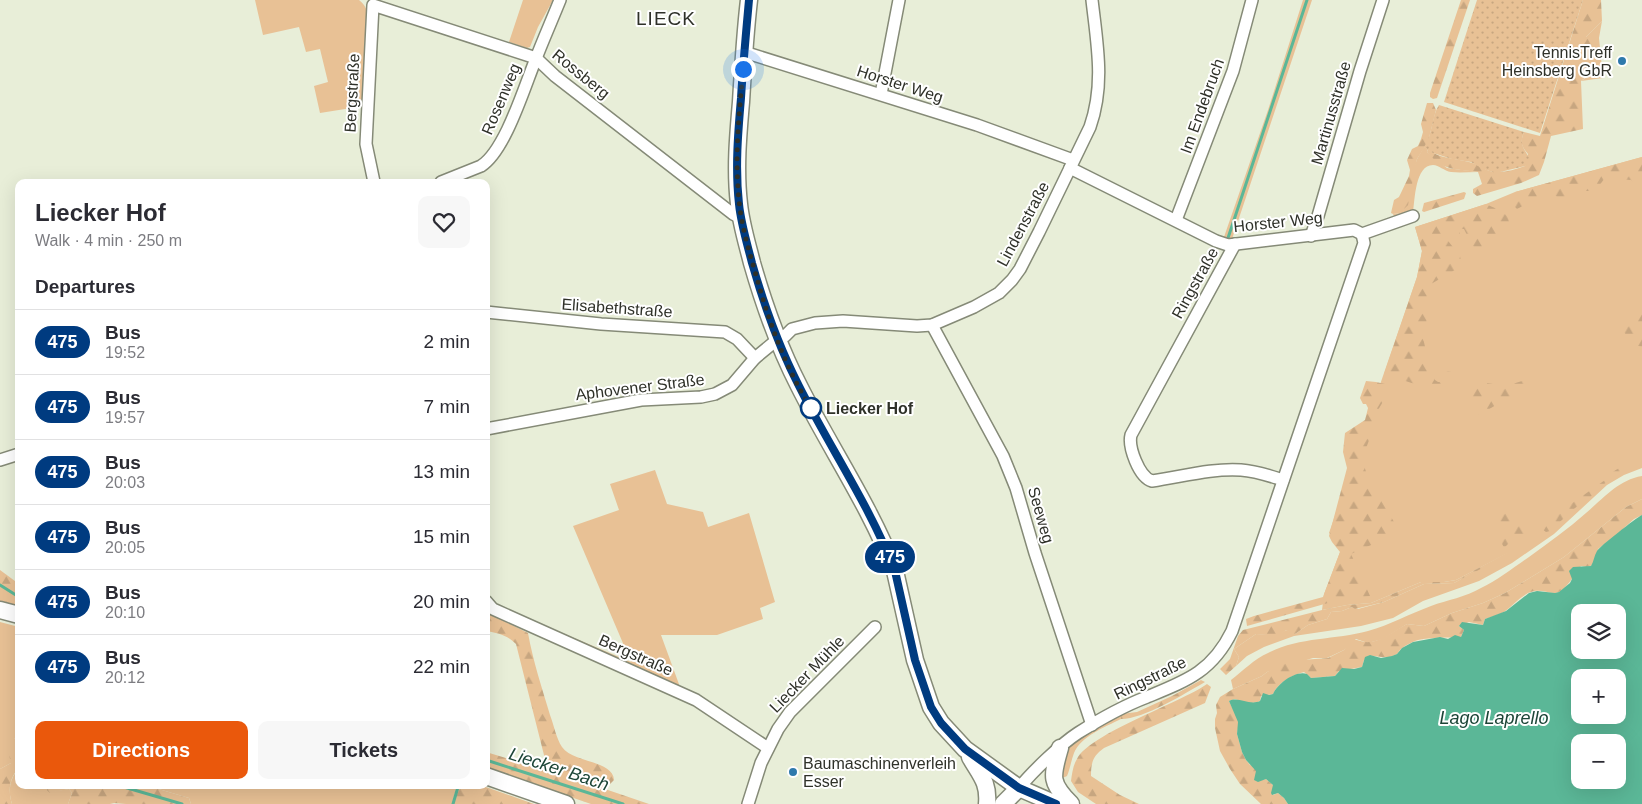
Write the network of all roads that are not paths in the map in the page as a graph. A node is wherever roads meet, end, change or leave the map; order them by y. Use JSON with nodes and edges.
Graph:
{"nodes":[{"id":1,"x":560,"y":0,"type":"edge"},
{"id":2,"x":749,"y":0,"type":"edge"},
{"id":3,"x":899,"y":0,"type":"edge"},
{"id":4,"x":1092,"y":0,"type":"edge"},
{"id":5,"x":1252,"y":0,"type":"edge"},
{"id":6,"x":1383,"y":0,"type":"edge"},
{"id":7,"x":373,"y":5,"type":"joint"},
{"id":8,"x":744,"y":52,"type":"junction"},
{"id":9,"x":536,"y":58,"type":"junction"},
{"id":10,"x":881,"y":94,"type":"junction"},
{"id":11,"x":1071,"y":164,"type":"junction"},
{"id":12,"x":373,"y":179,"type":"edge"},
{"id":13,"x":448,"y":179,"type":"edge"},
{"id":14,"x":1413,"y":216,"type":"dead end"},
{"id":15,"x":741,"y":218,"type":"junction"},
{"id":16,"x":1176,"y":220,"type":"junction"},
{"id":17,"x":1362,"y":234,"type":"junction"},
{"id":18,"x":1311,"y":236,"type":"junction"},
{"id":19,"x":1235,"y":244,"type":"junction"},
{"id":20,"x":490,"y":312,"type":"edge"},
{"id":21,"x":932,"y":325,"type":"junction"},
{"id":22,"x":778,"y":339,"type":"junction"},
{"id":23,"x":755,"y":358,"type":"junction"},
{"id":24,"x":490,"y":428,"type":"edge"},
{"id":25,"x":15,"y":455,"type":"edge"},
{"id":26,"x":0,"y":460,"type":"edge"},
{"id":27,"x":1283,"y":480,"type":"junction"},
{"id":28,"x":490,"y":606,"type":"edge"},
{"id":29,"x":0,"y":610,"type":"edge"},
{"id":30,"x":15,"y":614,"type":"edge"},
{"id":31,"x":875,"y":627,"type":"dead end"},
{"id":32,"x":1092,"y":725,"type":"junction"},
{"id":33,"x":768,"y":748,"type":"junction"},
{"id":34,"x":1060,"y":748,"type":"junction"},
{"id":35,"x":965,"y":749,"type":"junction"},
{"id":36,"x":490,"y":777,"type":"edge"},
{"id":37,"x":1019,"y":788,"type":"junction"},
{"id":38,"x":566,"y":804,"type":"edge"},
{"id":39,"x":748,"y":804,"type":"edge"},
{"id":40,"x":987,"y":804,"type":"edge"},
{"id":41,"x":1003,"y":804,"type":"edge"},
{"id":42,"x":1056,"y":804,"type":"edge"},
{"id":43,"x":1071,"y":804,"type":"edge"}],
"edges":[{"from":1,"to":9,"type":"street","name":"Rosenweg"},
{"from":2,"to":8,"type":"street"},
{"from":3,"to":10,"type":"street"},
{"from":4,"to":11,"type":"street","name":"Lindenstraße"},
{"from":5,"to":16,"type":"street","name":"Im Endebruch"},
{"from":6,"to":18,"type":"street","name":"Martinusstraße"},
{"from":7,"to":9,"type":"street","name":"Rossberg"},
{"from":7,"to":12,"type":"street","name":"Bergstraße"},
{"from":8,"to":10,"type":"street","name":"Horster Weg"},
{"from":8,"to":15,"type":"street"},
{"from":9,"to":13,"type":"street","name":"Rosenweg"},
{"from":9,"to":15,"type":"street","name":"Rossberg"},
{"from":10,"to":11,"type":"street","name":"Horster Weg"},
{"from":11,"to":16,"type":"street","name":"Horster Weg"},
{"from":11,"to":21,"type":"street","name":"Lindenstraße"},
{"from":14,"to":17,"type":"street","name":"Horster Weg"},
{"from":15,"to":22,"type":"street"},
{"from":16,"to":19,"type":"street","name":"Horster Weg"},
{"from":17,"to":18,"type":"street","name":"Horster Weg"},
{"from":17,"to":27,"type":"street","name":"Ringstraße"},
{"from":18,"to":19,"type":"street","name":"Horster Weg"},
{"from":19,"to":27,"type":"street","name":"Ringstraße"},
{"from":20,"to":23,"type":"street","name":"Elisabethstraße"},
{"from":21,"to":22,"type":"street","name":"Lindenstraße"},
{"from":21,"to":32,"type":"street","name":"Seeweg"},
{"from":22,"to":23,"type":"street","name":"Aphovener Straße"},
{"from":22,"to":35,"type":"street"},
{"from":23,"to":24,"type":"street","name":"Aphovener Straße"},
{"from":25,"to":26,"type":"street"},
{"from":27,"to":32,"type":"street","name":"Ringstraße"},
{"from":28,"to":33,"type":"street","name":"Bergstraße"},
{"from":29,"to":30,"type":"street"},
{"from":31,"to":33,"type":"street","name":"Liecker Mühle"},
{"from":32,"to":34,"type":"street","name":"Ringstraße"},
{"from":33,"to":39,"type":"street","name":"Liecker Mühle"},
{"from":34,"to":37,"type":"street","name":"Ringstraße"},
{"from":34,"to":43,"type":"street"},
{"from":35,"to":37,"type":"street"},
{"from":35,"to":40,"type":"street"},
{"from":36,"to":38,"type":"street"},
{"from":37,"to":41,"type":"street"},
{"from":37,"to":42,"type":"street"}]}
